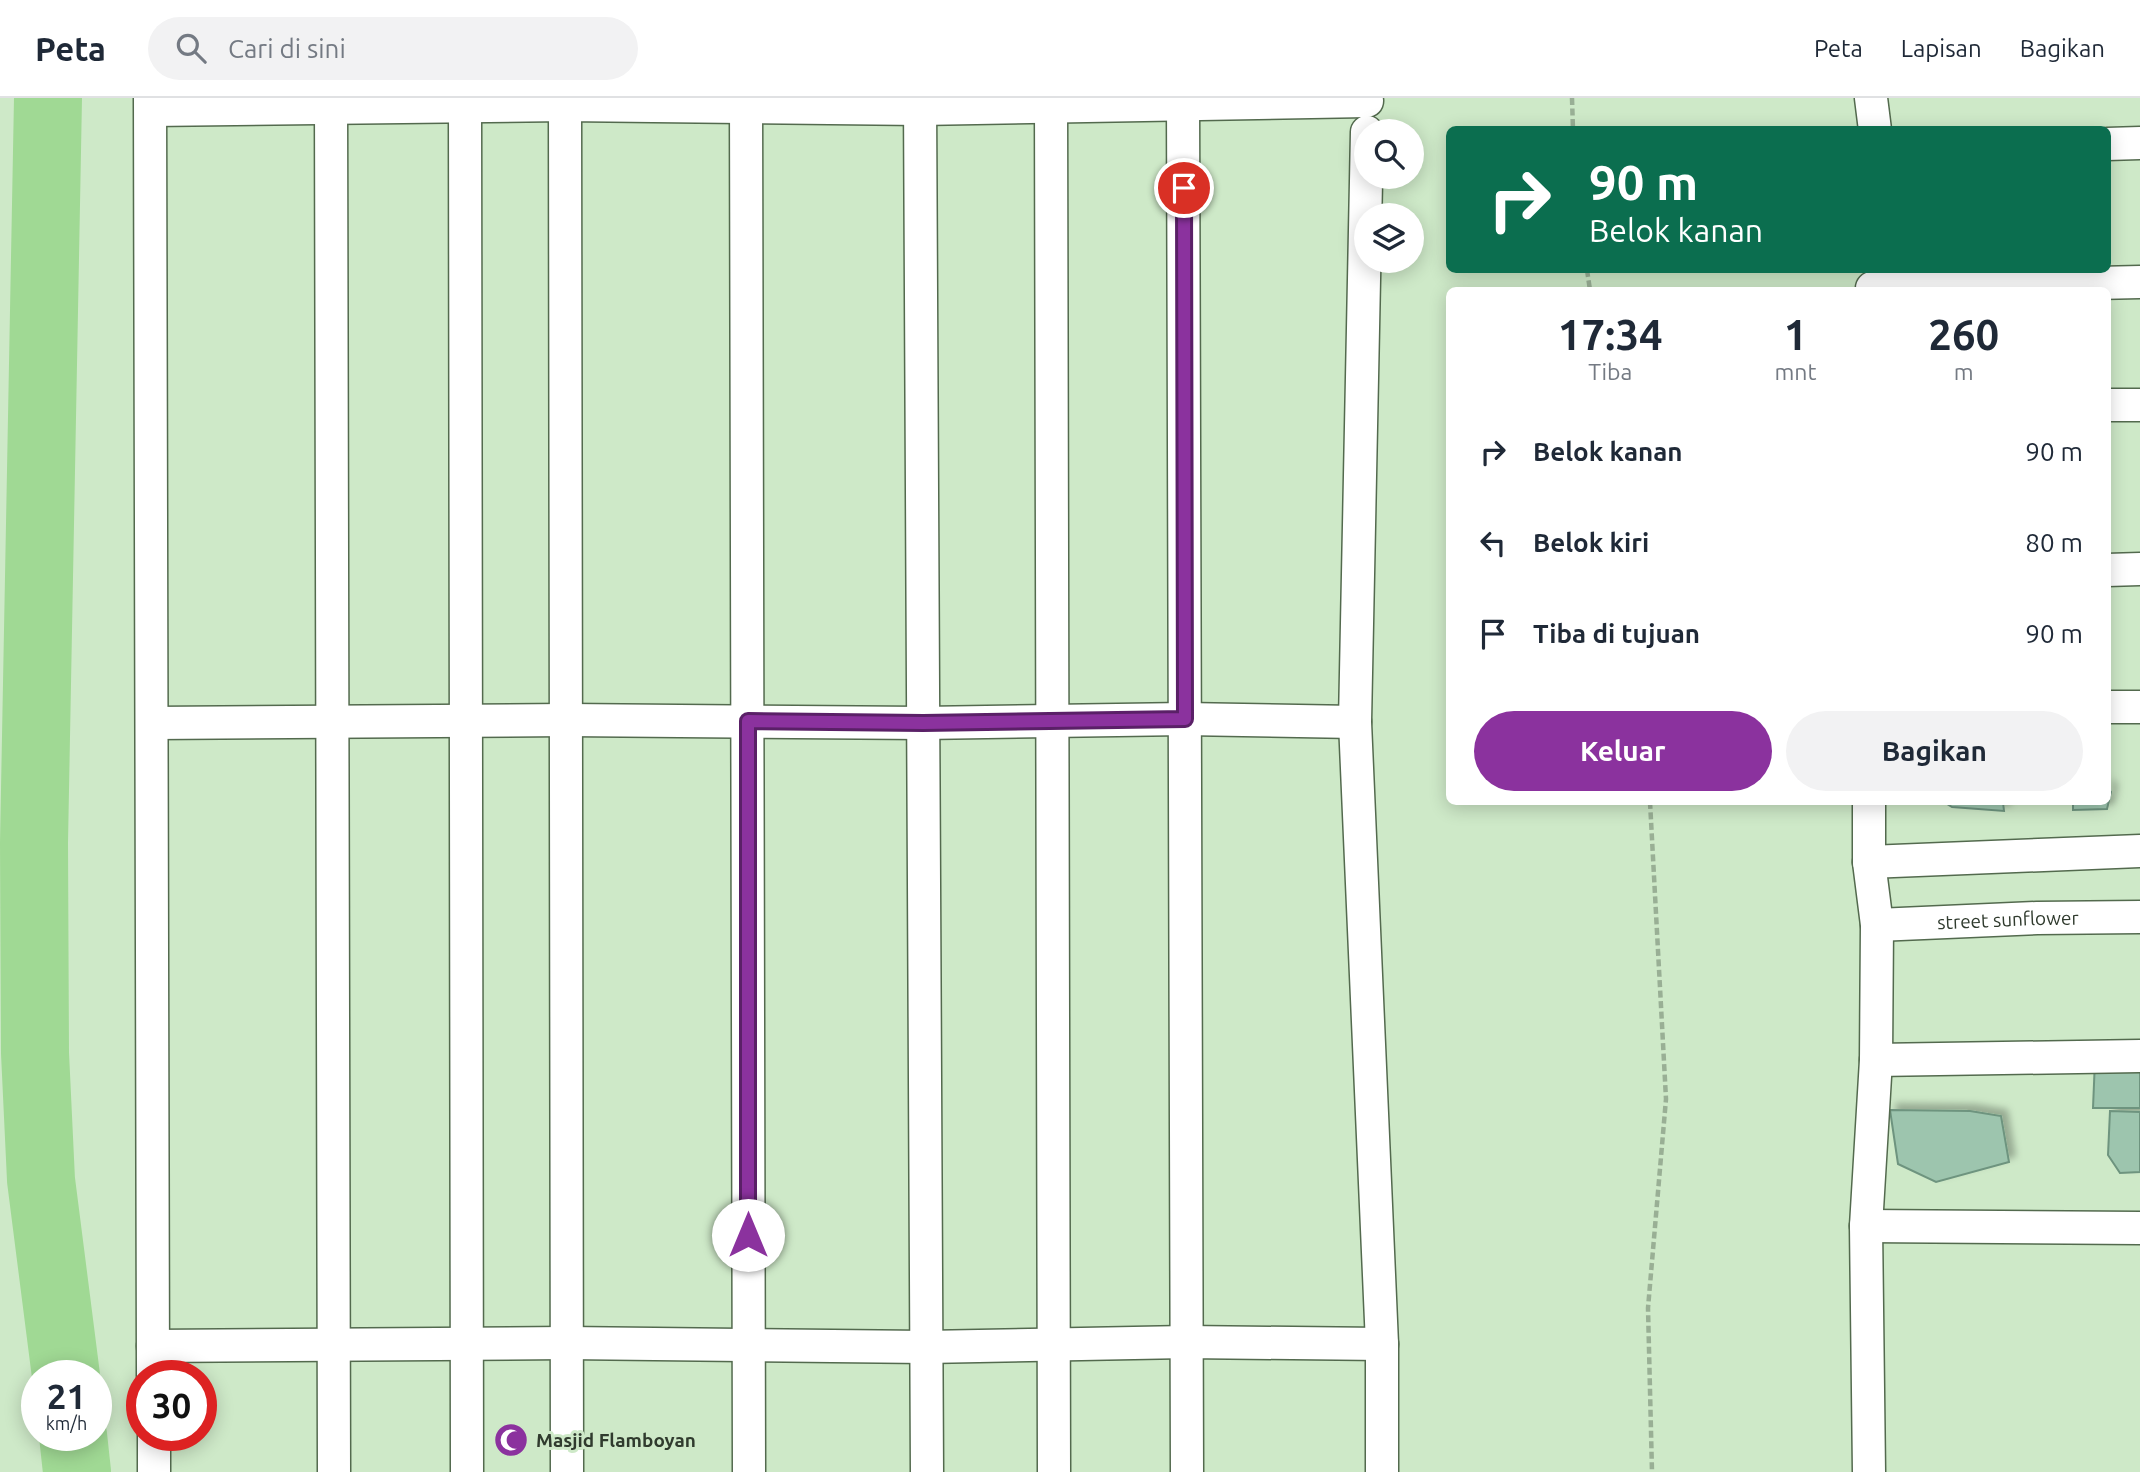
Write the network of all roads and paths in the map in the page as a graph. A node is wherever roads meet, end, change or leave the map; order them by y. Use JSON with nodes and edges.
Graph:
{"nodes":[{"id":1,"x":1572,"y":98,"type":"edge"},
{"id":2,"x":1871,"y":98,"type":"edge"},
{"id":3,"x":565,"y":101,"type":"edge"},
{"id":4,"x":1183,"y":101,"type":"edge"},
{"id":5,"x":331,"y":102,"type":"edge"},
{"id":6,"x":466,"y":102,"type":"edge"},
{"id":7,"x":746,"y":102,"type":"edge"},
{"id":8,"x":1051,"y":102,"type":"edge"},
{"id":9,"x":920,"y":103,"type":"edge"},
{"id":10,"x":150,"y":104,"type":"edge"},
{"id":11,"x":1367,"y":116,"type":"edge"},
{"id":12,"x":1573,"y":126,"type":"edge"},
{"id":13,"x":1874,"y":126,"type":"edge"},
{"id":14,"x":2140,"y":143,"type":"edge"},
{"id":15,"x":2111,"y":144,"type":"edge"},
{"id":16,"x":2140,"y":282,"type":"edge"},
{"id":17,"x":1872,"y":283,"type":"edge"},
{"id":18,"x":2111,"y":405,"type":"edge"},
{"id":19,"x":2140,"y":405,"type":"edge"},
{"id":20,"x":2111,"y":569,"type":"edge"},
{"id":21,"x":2140,"y":569,"type":"edge"},
{"id":22,"x":2140,"y":706,"type":"edge"},
{"id":23,"x":2111,"y":707,"type":"edge"},
{"id":24,"x":1185,"y":719,"type":"junction"},
{"id":25,"x":567,"y":720,"type":"junction"},
{"id":26,"x":465,"y":721,"type":"junction"},
{"id":27,"x":748,"y":721,"type":"junction"},
{"id":28,"x":1053,"y":721,"type":"junction"},
{"id":29,"x":333,"y":722,"type":"junction"},
{"id":30,"x":1355,"y":722,"type":"junction"},
{"id":31,"x":153,"y":723,"type":"junction"},
{"id":32,"x":923,"y":723,"type":"junction"},
{"id":33,"x":1650,"y":805,"type":"edge"},
{"id":34,"x":1869,"y":805,"type":"edge"},
{"id":35,"x":2140,"y":851,"type":"edge"},
{"id":36,"x":1869,"y":862,"type":"junction"},
{"id":37,"x":2140,"y":916,"type":"edge"},
{"id":38,"x":1877,"y":925,"type":"junction"},
{"id":39,"x":2140,"y":1056,"type":"edge"},
{"id":40,"x":1876,"y":1060,"type":"junction"},
{"id":41,"x":1866,"y":1226,"type":"junction"},
{"id":42,"x":2140,"y":1228,"type":"edge"},
{"id":43,"x":1186,"y":1342,"type":"junction"},
{"id":44,"x":566,"y":1343,"type":"junction"},
{"id":45,"x":466,"y":1344,"type":"junction"},
{"id":46,"x":748,"y":1344,"type":"junction"},
{"id":47,"x":1053,"y":1344,"type":"junction"},
{"id":48,"x":1381,"y":1344,"type":"junction"},
{"id":49,"x":334,"y":1345,"type":"junction"},
{"id":50,"x":926,"y":1347,"type":"junction"},
{"id":51,"x":153,"y":1360,"type":"edge"},
{"id":52,"x":164,"y":1360,"type":"edge"},
{"id":53,"x":154,"y":1451,"type":"edge"},
{"id":54,"x":154,"y":1472,"type":"edge"},
{"id":55,"x":334,"y":1472,"type":"edge"},
{"id":56,"x":467,"y":1472,"type":"edge"},
{"id":57,"x":568,"y":1472,"type":"edge"},
{"id":58,"x":749,"y":1472,"type":"edge"},
{"id":59,"x":927,"y":1472,"type":"edge"},
{"id":60,"x":1054,"y":1472,"type":"edge"},
{"id":61,"x":1187,"y":1472,"type":"edge"},
{"id":62,"x":1382,"y":1472,"type":"edge"},
{"id":63,"x":1652,"y":1472,"type":"edge"},
{"id":64,"x":1869,"y":1472,"type":"edge"}],
"edges":[{"from":1,"to":12,"type":"path"},
{"from":2,"to":13,"type":"street"},
{"from":3,"to":6,"type":"street"},
{"from":3,"to":7,"type":"street"},
{"from":3,"to":25,"type":"street"},
{"from":4,"to":8,"type":"street"},
{"from":4,"to":11,"type":"street"},
{"from":4,"to":24,"type":"street"},
{"from":5,"to":6,"type":"street"},
{"from":5,"to":10,"type":"street"},
{"from":5,"to":29,"type":"street"},
{"from":6,"to":26,"type":"street"},
{"from":7,"to":9,"type":"street"},
{"from":7,"to":27,"type":"street"},
{"from":8,"to":9,"type":"street"},
{"from":8,"to":28,"type":"street"},
{"from":9,"to":32,"type":"street"},
{"from":10,"to":31,"type":"street"},
{"from":11,"to":30,"type":"street"},
{"from":14,"to":15,"type":"street"},
{"from":16,"to":17,"type":"street"},
{"from":18,"to":19,"type":"street"},
{"from":20,"to":21,"type":"street"},
{"from":22,"to":23,"type":"street"},
{"from":24,"to":28,"type":"street"},
{"from":24,"to":30,"type":"street"},
{"from":24,"to":43,"type":"street"},
{"from":25,"to":26,"type":"street"},
{"from":25,"to":27,"type":"street"},
{"from":25,"to":44,"type":"street"},
{"from":26,"to":29,"type":"street"},
{"from":26,"to":45,"type":"street"},
{"from":27,"to":32,"type":"street"},
{"from":27,"to":46,"type":"street"},
{"from":28,"to":32,"type":"street"},
{"from":28,"to":47,"type":"street"},
{"from":29,"to":31,"type":"street"},
{"from":29,"to":49,"type":"street"},
{"from":30,"to":48,"type":"street"},
{"from":31,"to":51,"type":"street"},
{"from":32,"to":50,"type":"street"},
{"from":33,"to":63,"type":"path"},
{"from":34,"to":36,"type":"street"},
{"from":35,"to":36,"type":"street"},
{"from":36,"to":38,"type":"street"},
{"from":37,"to":38,"type":"street","name":"street sunflower"},
{"from":38,"to":40,"type":"street"},
{"from":39,"to":40,"type":"street"},
{"from":40,"to":41,"type":"street"},
{"from":41,"to":42,"type":"street"},
{"from":41,"to":64,"type":"street"},
{"from":43,"to":47,"type":"street"},
{"from":43,"to":48,"type":"street"},
{"from":43,"to":61,"type":"street"},
{"from":44,"to":45,"type":"street"},
{"from":44,"to":46,"type":"street"},
{"from":44,"to":57,"type":"street"},
{"from":45,"to":49,"type":"street"},
{"from":45,"to":56,"type":"street"},
{"from":46,"to":50,"type":"street"},
{"from":46,"to":58,"type":"street"},
{"from":47,"to":50,"type":"street"},
{"from":47,"to":60,"type":"street"},
{"from":48,"to":62,"type":"street"},
{"from":49,"to":52,"type":"street"},
{"from":49,"to":55,"type":"street"},
{"from":50,"to":59,"type":"street"},
{"from":53,"to":54,"type":"street"}]}
